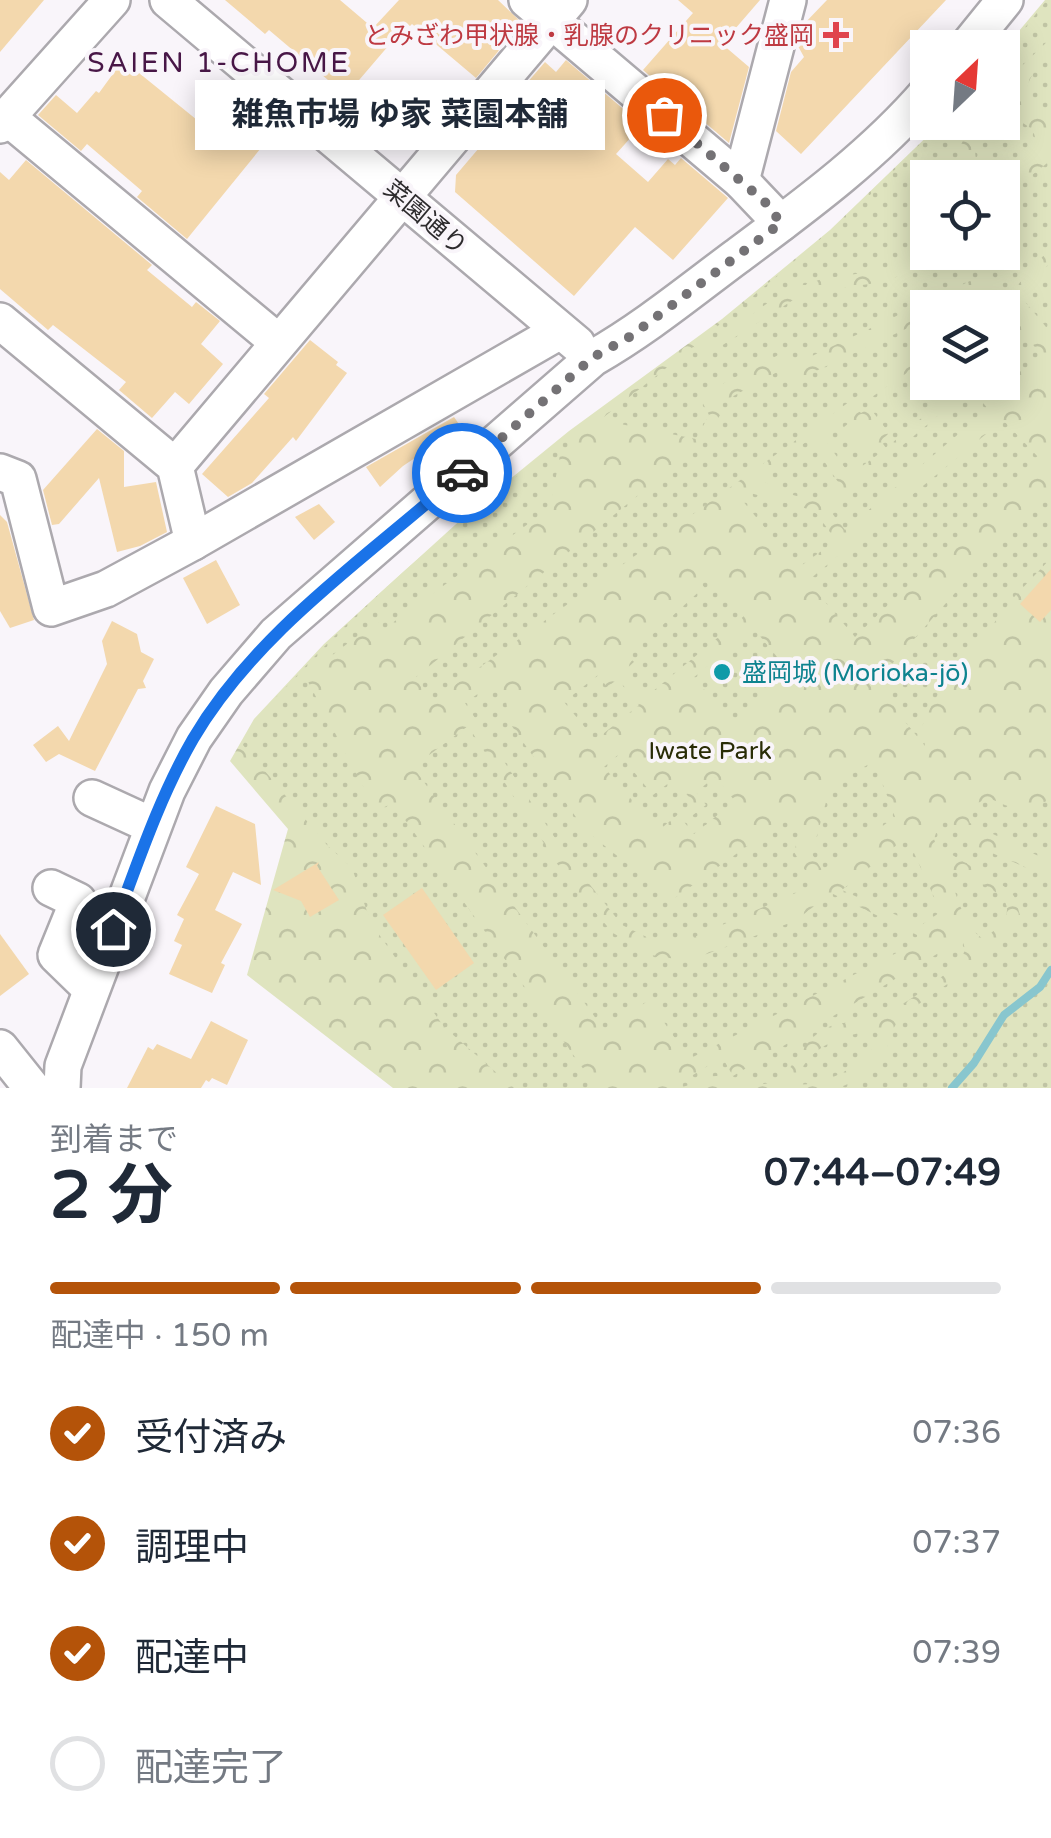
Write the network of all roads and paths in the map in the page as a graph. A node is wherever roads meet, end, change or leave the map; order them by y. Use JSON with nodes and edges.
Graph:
{"nodes":[{"id":1,"x":112,"y":0,"type":"edge"},
{"id":2,"x":168,"y":0,"type":"edge"},
{"id":3,"x":788,"y":0,"type":"edge"},
{"id":4,"x":1005,"y":0,"type":"edge"},
{"id":5,"x":549,"y":7,"type":"edge"},
{"id":6,"x":981,"y":30,"type":"edge"},
{"id":7,"x":910,"y":113,"type":"edge"},
{"id":8,"x":3,"y":121,"type":"edge"},
{"id":9,"x":741,"y":181,"type":"junction"},
{"id":10,"x":402,"y":196,"type":"junction"},
{"id":11,"x":781,"y":223,"type":"junction"},
{"id":12,"x":0,"y":321,"type":"edge"},
{"id":13,"x":560,"y":330,"type":"junction"},
{"id":14,"x":278,"y":342,"type":"junction"},
{"id":15,"x":592,"y":358,"type":"junction"},
{"id":16,"x":175,"y":466,"type":"junction"},
{"id":17,"x":0,"y":472,"type":"edge"},
{"id":18,"x":193,"y":542,"type":"junction"},
{"id":19,"x":92,"y":798,"type":"dead end"},
{"id":20,"x":153,"y":826,"type":"junction"},
{"id":21,"x":51,"y":888,"type":"dead end"},
{"id":22,"x":91,"y":989,"type":"junction"},
{"id":23,"x":0,"y":1048,"type":"edge"},
{"id":24,"x":38,"y":1088,"type":"edge"}],
"edges":[{"from":1,"to":8,"type":"street"},
{"from":2,"to":10,"type":"street","name":"菜園通り"},
{"from":3,"to":9,"type":"street"},
{"from":4,"to":6,"type":"street"},
{"from":5,"to":9,"type":"street"},
{"from":5,"to":10,"type":"street"},
{"from":7,"to":11,"type":"street"},
{"from":8,"to":14,"type":"street"},
{"from":9,"to":11,"type":"street"},
{"from":10,"to":13,"type":"street","name":"菜園通り"},
{"from":10,"to":14,"type":"street"},
{"from":11,"to":15,"type":"street"},
{"from":12,"to":16,"type":"street"},
{"from":13,"to":15,"type":"street","name":"菜園通り"},
{"from":13,"to":18,"type":"street"},
{"from":14,"to":16,"type":"street"},
{"from":15,"to":20,"type":"street"},
{"from":16,"to":18,"type":"street"},
{"from":17,"to":18,"type":"street"},
{"from":19,"to":20,"type":"street"},
{"from":20,"to":22,"type":"street"},
{"from":21,"to":22,"type":"street"},
{"from":22,"to":24,"type":"street"},
{"from":23,"to":24,"type":"street"}]}
